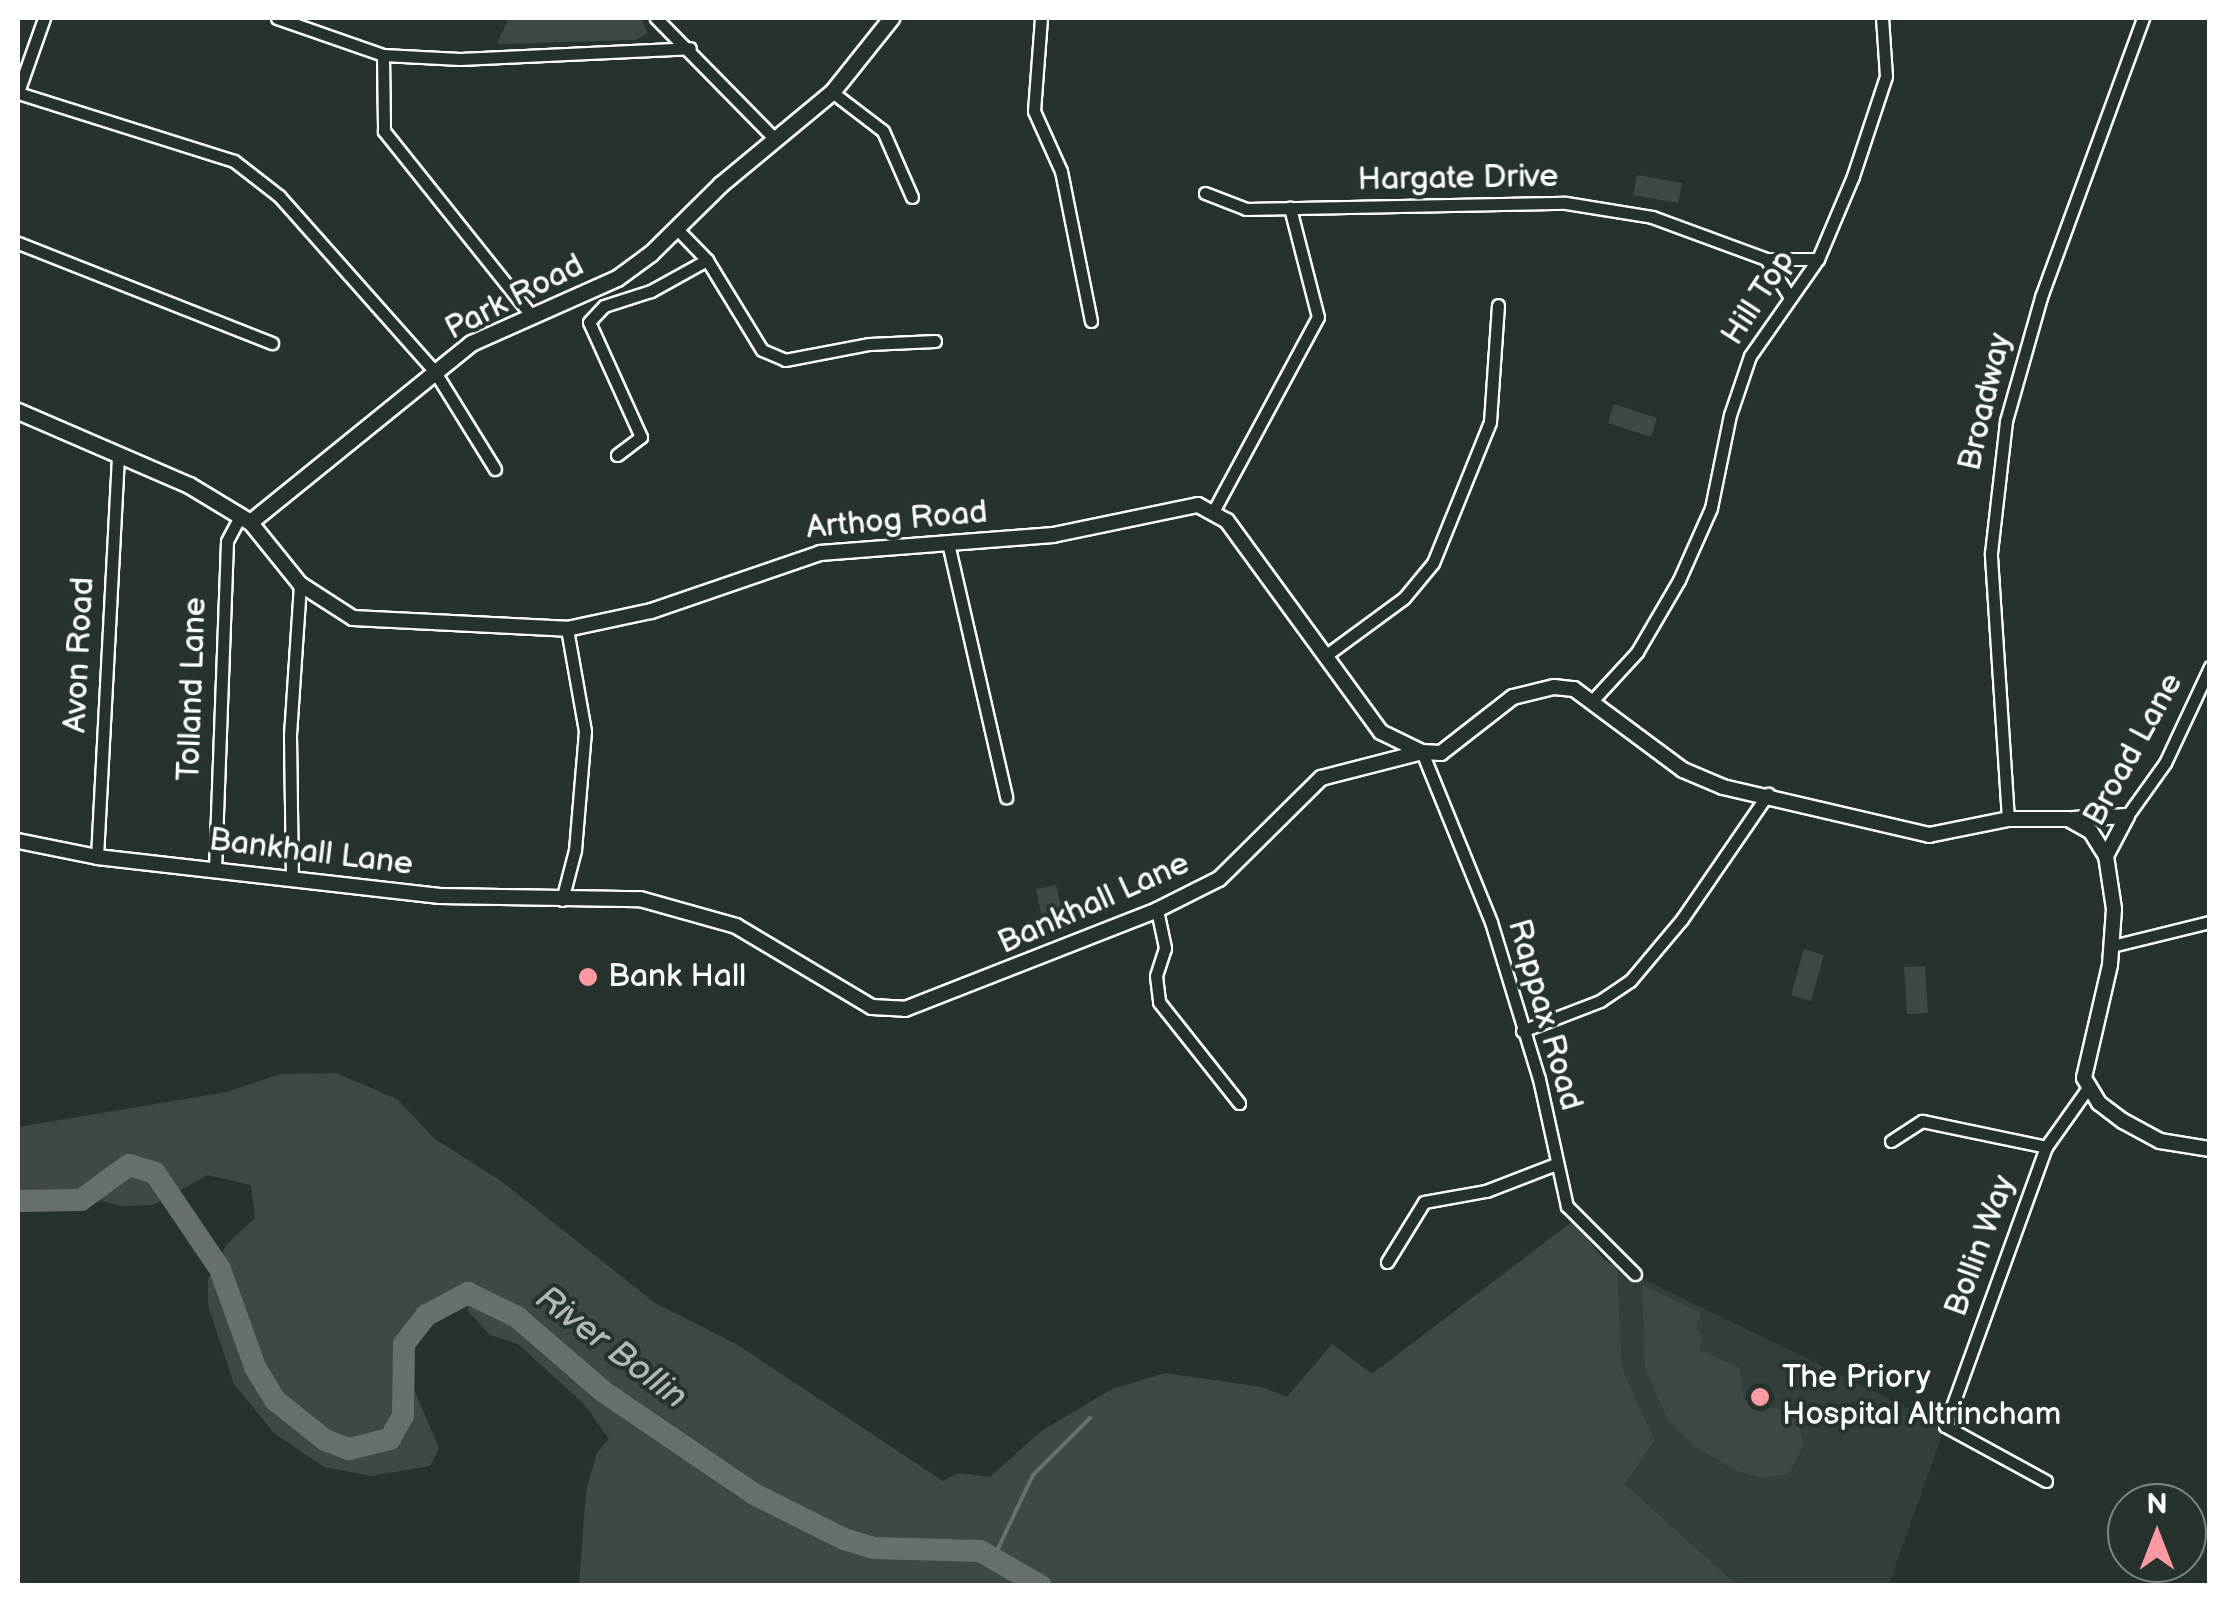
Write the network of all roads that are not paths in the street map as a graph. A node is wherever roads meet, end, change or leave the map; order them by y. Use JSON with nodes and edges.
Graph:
{"nodes":[{"id":1,"x":44,"y":18,"type":"edge"},
{"id":2,"x":278,"y":18,"type":"edge"},
{"id":3,"x":656,"y":18,"type":"edge"},
{"id":4,"x":891,"y":18,"type":"edge"},
{"id":5,"x":1041,"y":18,"type":"edge"},
{"id":6,"x":1882,"y":18,"type":"edge"},
{"id":7,"x":2143,"y":18,"type":"edge"},
{"id":8,"x":690,"y":48,"type":"junction"},
{"id":9,"x":383,"y":55,"type":"junction"},
{"id":10,"x":832,"y":92,"type":"junction"},
{"id":11,"x":18,"y":93,"type":"edge"},
{"id":12,"x":776,"y":140,"type":"junction"},
{"id":13,"x":1205,"y":192,"type":"dead end"},
{"id":14,"x":912,"y":197,"type":"dead end"},
{"id":15,"x":1290,"y":208,"type":"junction"},
{"id":16,"x":677,"y":229,"type":"junction"},
{"id":17,"x":18,"y":242,"type":"edge"},
{"id":18,"x":1766,"y":259,"type":"junction"},
{"id":19,"x":1818,"y":259,"type":"junction"},
{"id":20,"x":707,"y":260,"type":"junction"},
{"id":21,"x":1789,"y":296,"type":"junction"},
{"id":22,"x":1498,"y":305,"type":"dead end"},
{"id":23,"x":530,"y":314,"type":"junction"},
{"id":24,"x":1092,"y":321,"type":"dead end"},
{"id":25,"x":935,"y":341,"type":"dead end"},
{"id":26,"x":272,"y":343,"type":"dead end"},
{"id":27,"x":435,"y":372,"type":"junction"},
{"id":28,"x":18,"y":411,"type":"edge"},
{"id":29,"x":617,"y":455,"type":"dead end"},
{"id":30,"x":118,"y":456,"type":"junction"},
{"id":31,"x":495,"y":469,"type":"dead end"},
{"id":32,"x":1214,"y":510,"type":"junction"},
{"id":33,"x":245,"y":518,"type":"junction"},
{"id":34,"x":948,"y":543,"type":"junction"},
{"id":35,"x":300,"y":584,"type":"junction"},
{"id":36,"x":567,"y":629,"type":"junction"},
{"id":37,"x":1325,"y":656,"type":"junction"},
{"id":38,"x":2210,"y":667,"type":"edge"},
{"id":39,"x":1592,"y":700,"type":"junction"},
{"id":40,"x":1422,"y":752,"type":"junction"},
{"id":41,"x":1768,"y":794,"type":"junction"},
{"id":42,"x":1006,"y":797,"type":"dead end"},
{"id":43,"x":2127,"y":816,"type":"junction"},
{"id":44,"x":2008,"y":818,"type":"junction"},
{"id":45,"x":2068,"y":819,"type":"junction"},
{"id":46,"x":18,"y":841,"type":"edge"},
{"id":47,"x":2106,"y":856,"type":"junction"},
{"id":48,"x":96,"y":857,"type":"junction"},
{"id":49,"x":215,"y":869,"type":"junction"},
{"id":50,"x":292,"y":879,"type":"junction"},
{"id":51,"x":562,"y":900,"type":"junction"},
{"id":52,"x":1157,"y":910,"type":"junction"},
{"id":53,"x":2210,"y":922,"type":"edge"},
{"id":54,"x":2112,"y":946,"type":"junction"},
{"id":55,"x":1522,"y":1031,"type":"junction"},
{"id":56,"x":2087,"y":1089,"type":"junction"},
{"id":57,"x":1239,"y":1103,"type":"dead end"},
{"id":58,"x":1891,"y":1141,"type":"dead end"},
{"id":59,"x":2046,"y":1147,"type":"junction"},
{"id":60,"x":2210,"y":1150,"type":"edge"},
{"id":61,"x":1556,"y":1164,"type":"junction"},
{"id":62,"x":1387,"y":1262,"type":"dead end"},
{"id":63,"x":1635,"y":1274,"type":"dead end"},
{"id":64,"x":2046,"y":1481,"type":"dead end"}],
"edges":[{"from":1,"to":11,"type":"street"},
{"from":2,"to":9,"type":"street"},
{"from":3,"to":8,"type":"street"},
{"from":4,"to":10,"type":"main road","name":"Park Road"},
{"from":5,"to":24,"type":"street"},
{"from":6,"to":19,"type":"street","name":"Hill Top"},
{"from":7,"to":44,"type":"street","name":"Broadway"},
{"from":8,"to":9,"type":"street"},
{"from":8,"to":12,"type":"street"},
{"from":9,"to":23,"type":"street"},
{"from":10,"to":12,"type":"main road","name":"Park Road"},
{"from":10,"to":14,"type":"street"},
{"from":11,"to":27,"type":"street"},
{"from":12,"to":16,"type":"main road","name":"Park Road"},
{"from":13,"to":15,"type":"street","name":"Hargate Drive"},
{"from":15,"to":18,"type":"street","name":"Hargate Drive"},
{"from":15,"to":32,"type":"street"},
{"from":16,"to":20,"type":"street"},
{"from":16,"to":23,"type":"main road","name":"Park Road"},
{"from":17,"to":26,"type":"street"},
{"from":18,"to":19,"type":"street","name":"Hargate Drive"},
{"from":18,"to":21,"type":"street"},
{"from":19,"to":21,"type":"street","name":"Hill Top"},
{"from":20,"to":25,"type":"street"},
{"from":20,"to":29,"type":"street"},
{"from":21,"to":39,"type":"street","name":"Hill Top"},
{"from":22,"to":37,"type":"street"},
{"from":23,"to":27,"type":"main road","name":"Park Road"},
{"from":27,"to":31,"type":"street"},
{"from":27,"to":33,"type":"main road","name":"Park Road"},
{"from":28,"to":30,"type":"main road"},
{"from":30,"to":33,"type":"main road"},
{"from":30,"to":48,"type":"street","name":"Avon Road"},
{"from":32,"to":34,"type":"street","name":"Arthog Road"},
{"from":32,"to":37,"type":"street"},
{"from":33,"to":35,"type":"street","name":"Arthog Road"},
{"from":33,"to":49,"type":"street","name":"Tolland Lane"},
{"from":34,"to":36,"type":"street","name":"Arthog Road"},
{"from":34,"to":42,"type":"street"},
{"from":35,"to":36,"type":"street","name":"Arthog Road"},
{"from":35,"to":50,"type":"street"},
{"from":36,"to":51,"type":"street"},
{"from":37,"to":40,"type":"street"},
{"from":38,"to":43,"type":"street","name":"Broad Lane"},
{"from":39,"to":40,"type":"street","name":"Bankhall Lane"},
{"from":39,"to":41,"type":"street","name":"Bankhall Lane"},
{"from":40,"to":52,"type":"street","name":"Bankhall Lane"},
{"from":40,"to":55,"type":"street","name":"Rappax Road"},
{"from":41,"to":44,"type":"street","name":"Bankhall Lane"},
{"from":41,"to":55,"type":"street"},
{"from":43,"to":45,"type":"street","name":"Bankhall Lane"},
{"from":43,"to":47,"type":"street","name":"Broad Lane"},
{"from":44,"to":45,"type":"street","name":"Bankhall Lane"},
{"from":45,"to":47,"type":"street"},
{"from":46,"to":48,"type":"street","name":"Bankhall Lane"},
{"from":47,"to":54,"type":"street","name":"Broad Lane"},
{"from":48,"to":49,"type":"street","name":"Bankhall Lane"},
{"from":49,"to":50,"type":"street","name":"Bankhall Lane"},
{"from":50,"to":51,"type":"street","name":"Bankhall Lane"},
{"from":51,"to":52,"type":"street","name":"Bankhall Lane"},
{"from":52,"to":57,"type":"street"},
{"from":53,"to":54,"type":"street"},
{"from":54,"to":56,"type":"street","name":"Broad Lane"},
{"from":55,"to":61,"type":"street","name":"Rappax Road"},
{"from":56,"to":59,"type":"street","name":"Bollin Way"},
{"from":56,"to":60,"type":"street"},
{"from":58,"to":59,"type":"street","name":"Bollin Way"},
{"from":59,"to":64,"type":"street","name":"Bollin Way"},
{"from":61,"to":62,"type":"street"},
{"from":61,"to":63,"type":"street","name":"Rappax Road"}]}
